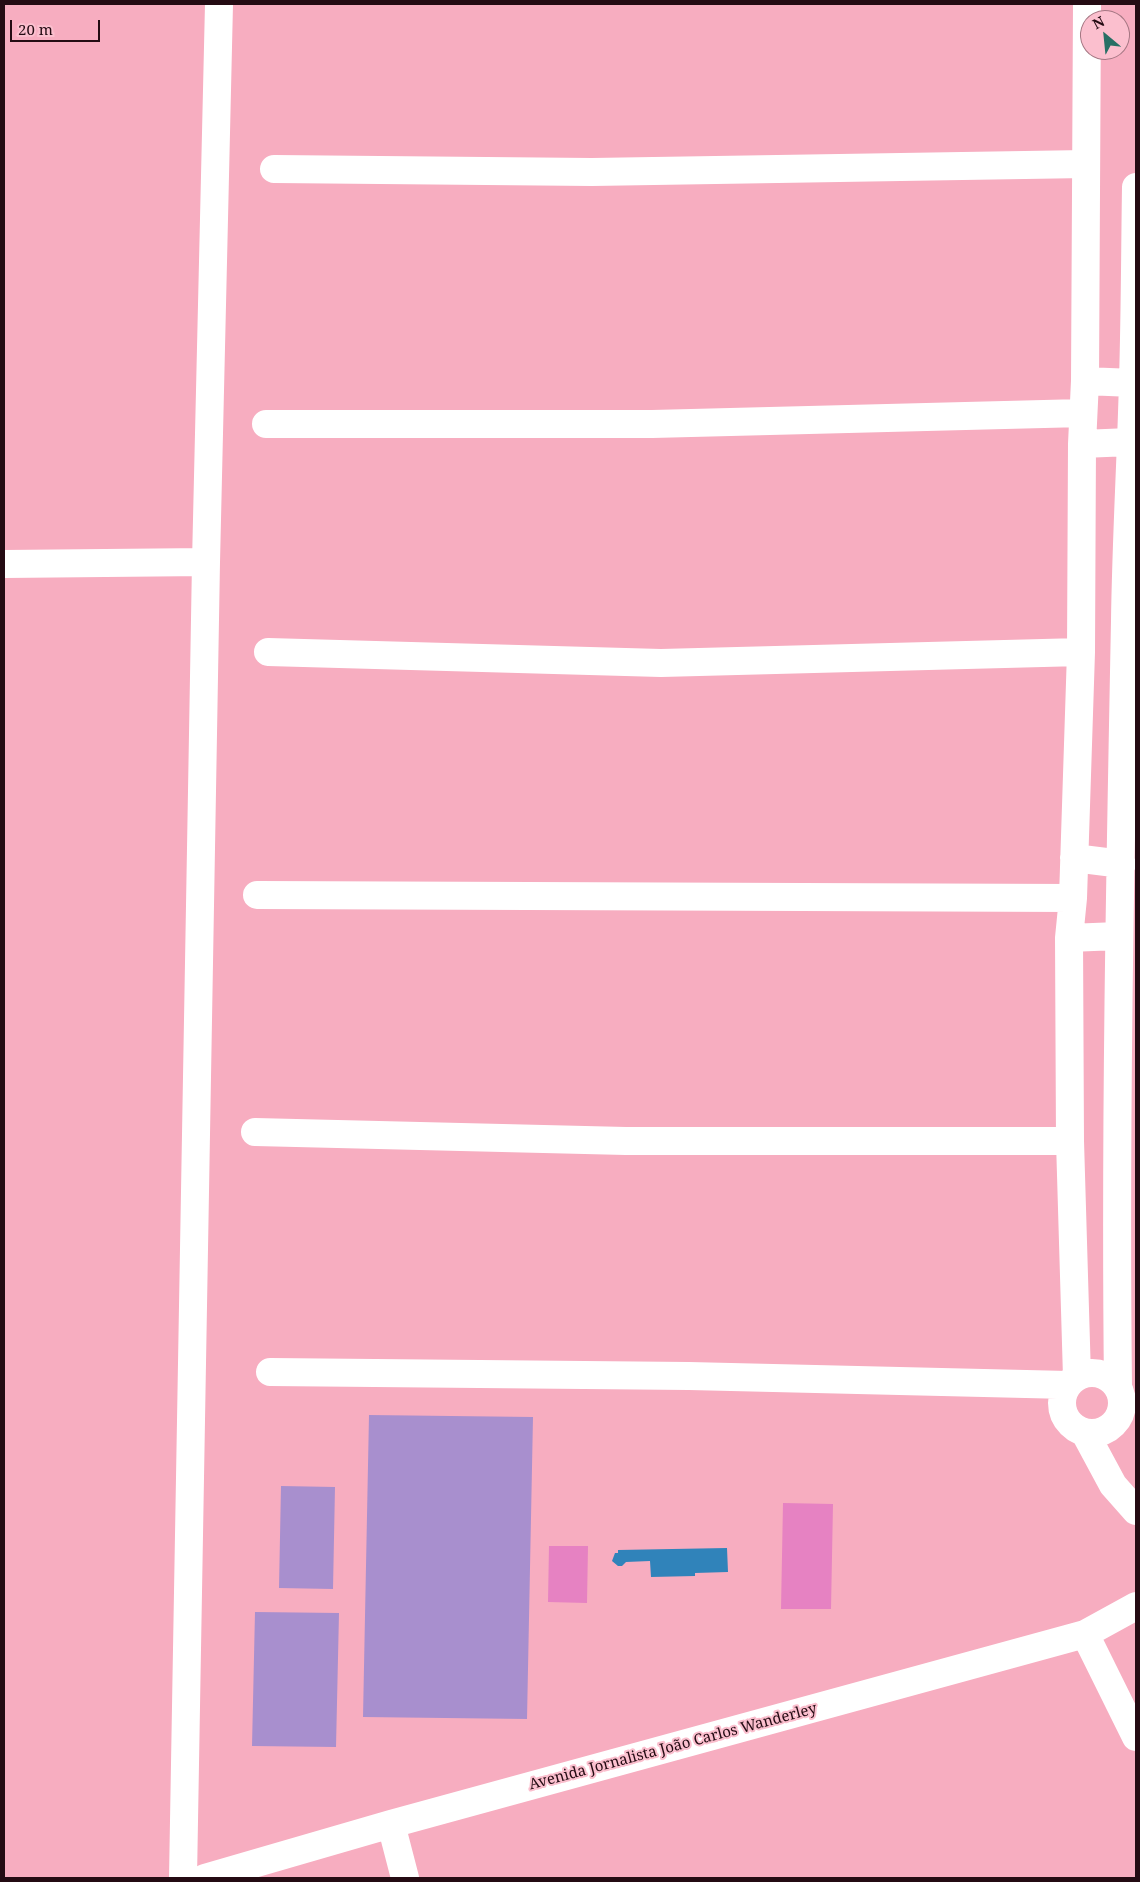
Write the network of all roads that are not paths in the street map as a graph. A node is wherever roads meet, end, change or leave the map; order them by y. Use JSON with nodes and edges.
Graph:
{"nodes":[{"id":1,"x":219,"y":4,"type":"edge"},
{"id":2,"x":1087,"y":4,"type":"edge"},
{"id":3,"x":1086,"y":164,"type":"junction"},
{"id":4,"x":274,"y":169,"type":"dead end"},
{"id":5,"x":1136,"y":187,"type":"edge"},
{"id":6,"x":1085,"y":381,"type":"junction"},
{"id":7,"x":1133,"y":384,"type":"junction"},
{"id":8,"x":1083,"y":414,"type":"junction"},
{"id":9,"x":266,"y":424,"type":"dead end"},
{"id":10,"x":1130,"y":442,"type":"junction"},
{"id":11,"x":1082,"y":444,"type":"junction"},
{"id":12,"x":206,"y":562,"type":"junction"},
{"id":13,"x":4,"y":564,"type":"edge"},
{"id":14,"x":268,"y":652,"type":"dead end"},
{"id":15,"x":1081,"y":652,"type":"junction"},
{"id":16,"x":1074,"y":858,"type":"junction"},
{"id":17,"x":1122,"y":864,"type":"junction"},
{"id":18,"x":257,"y":895,"type":"dead end"},
{"id":19,"x":1073,"y":898,"type":"junction"},
{"id":20,"x":1118,"y":936,"type":"junction"},
{"id":21,"x":1069,"y":938,"type":"junction"},
{"id":22,"x":255,"y":1132,"type":"dead end"},
{"id":23,"x":1070,"y":1141,"type":"junction"},
{"id":24,"x":270,"y":1372,"type":"dead end"},
{"id":25,"x":1072,"y":1381,"type":"junction"},
{"id":26,"x":1118,"y":1386,"type":"junction"},
{"id":27,"x":1085,"y":1433,"type":"junction"},
{"id":28,"x":1136,"y":1511,"type":"edge"},
{"id":29,"x":1136,"y":1606,"type":"edge"},
{"id":30,"x":1085,"y":1634,"type":"junction"},
{"id":31,"x":1136,"y":1737,"type":"edge"},
{"id":32,"x":391,"y":1824,"type":"junction"},
{"id":33,"x":183,"y":1878,"type":"edge"},
{"id":34,"x":205,"y":1878,"type":"edge"},
{"id":35,"x":405,"y":1878,"type":"edge"}],
"edges":[{"from":1,"to":12,"type":"street"},
{"from":2,"to":3,"type":"street"},
{"from":3,"to":4,"type":"street"},
{"from":3,"to":6,"type":"street"},
{"from":5,"to":7,"type":"street"},
{"from":6,"to":7,"type":"street"},
{"from":6,"to":8,"type":"street"},
{"from":7,"to":10,"type":"street"},
{"from":8,"to":9,"type":"street"},
{"from":8,"to":11,"type":"street"},
{"from":10,"to":11,"type":"street"},
{"from":10,"to":17,"type":"street"},
{"from":11,"to":15,"type":"street"},
{"from":12,"to":13,"type":"street"},
{"from":12,"to":33,"type":"street"},
{"from":14,"to":15,"type":"street"},
{"from":15,"to":16,"type":"street"},
{"from":16,"to":17,"type":"street"},
{"from":16,"to":19,"type":"street"},
{"from":17,"to":20,"type":"street"},
{"from":18,"to":19,"type":"street"},
{"from":19,"to":21,"type":"street"},
{"from":20,"to":21,"type":"street"},
{"from":20,"to":26,"type":"street"},
{"from":21,"to":23,"type":"street"},
{"from":22,"to":23,"type":"street"},
{"from":23,"to":25,"type":"street"},
{"from":24,"to":25,"type":"street"},
{"from":25,"to":26,"type":"street"},
{"from":25,"to":27,"type":"street"},
{"from":26,"to":27,"type":"street"},
{"from":27,"to":28,"type":"street"},
{"from":29,"to":30,"type":"street","name":"Avenida Jornalista João Carlos Wanderley"},
{"from":30,"to":31,"type":"street"},
{"from":30,"to":32,"type":"street","name":"Avenida Jornalista João Carlos Wanderley"},
{"from":32,"to":34,"type":"street","name":"Avenida Jornalista João Carlos Wanderley"},
{"from":32,"to":35,"type":"street"}]}
